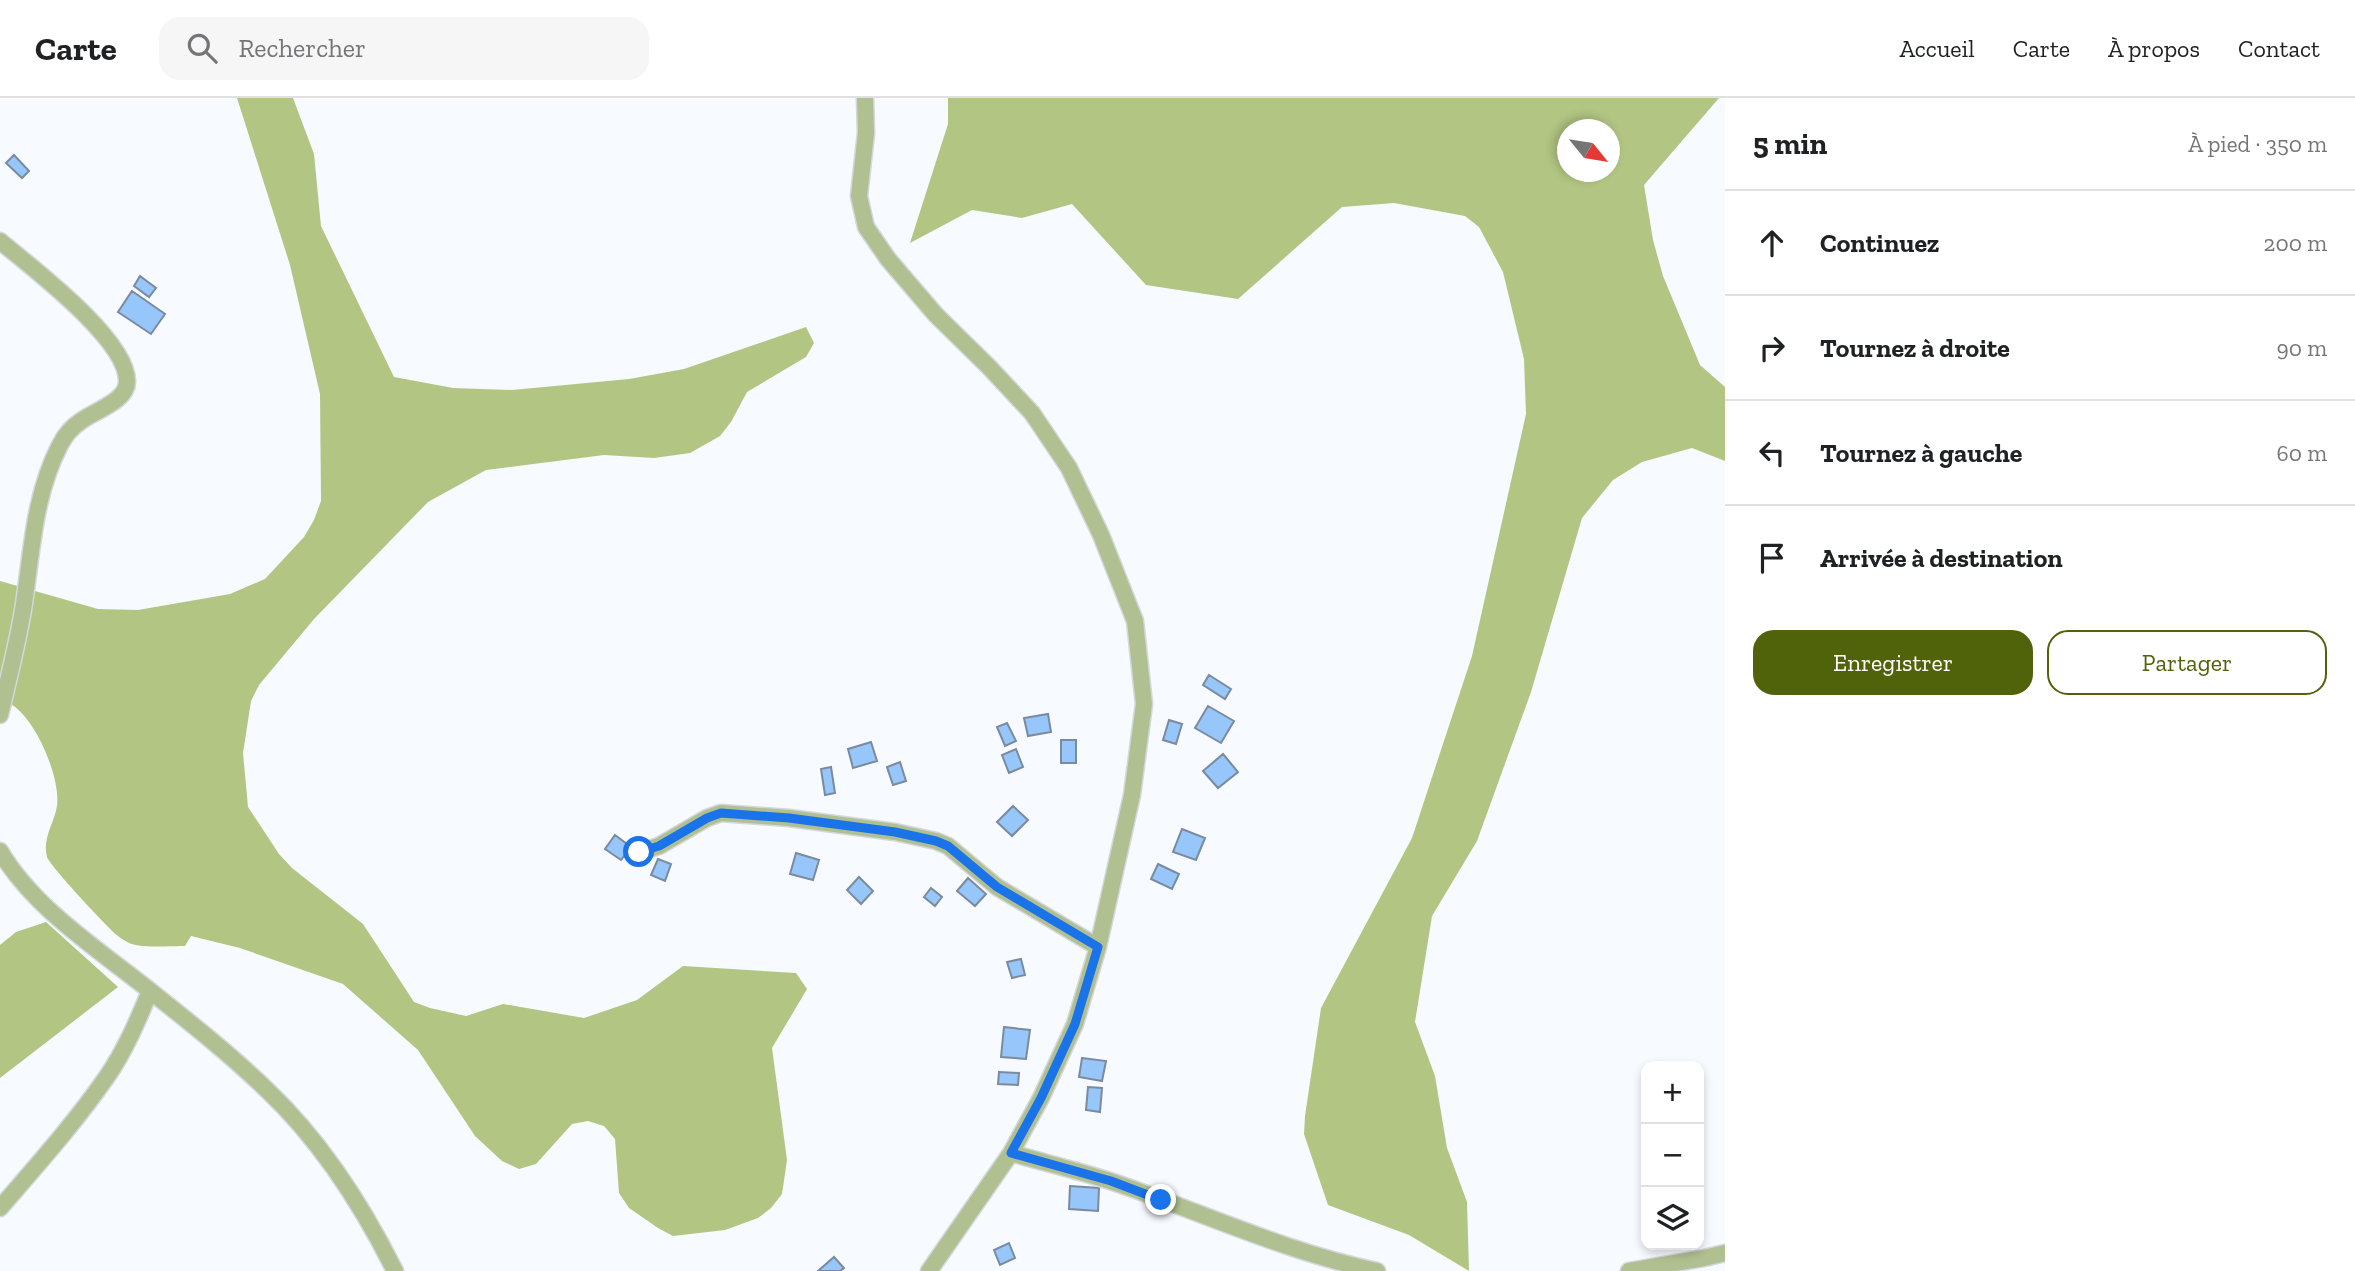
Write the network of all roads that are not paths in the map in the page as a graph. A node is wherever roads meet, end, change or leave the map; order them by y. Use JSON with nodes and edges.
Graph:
{"nodes":[{"id":1,"x":865,"y":98,"type":"edge"},
{"id":2,"x":0,"y":241,"type":"edge"},
{"id":3,"x":0,"y":715,"type":"edge"},
{"id":4,"x":0,"y":851,"type":"edge"},
{"id":5,"x":639,"y":852,"type":"dead end"},
{"id":6,"x":1098,"y":947,"type":"junction"},
{"id":7,"x":150,"y":990,"type":"junction"},
{"id":8,"x":1011,"y":1153,"type":"junction"},
{"id":9,"x":0,"y":1208,"type":"edge"},
{"id":10,"x":1725,"y":1253,"type":"edge"},
{"id":11,"x":395,"y":1271,"type":"edge"},
{"id":12,"x":929,"y":1271,"type":"edge"},
{"id":13,"x":1377,"y":1271,"type":"edge"},
{"id":14,"x":1629,"y":1271,"type":"edge"}],
"edges":[{"from":1,"to":6,"type":"street"},
{"from":2,"to":3,"type":"street"},
{"from":4,"to":7,"type":"street"},
{"from":5,"to":6,"type":"street"},
{"from":6,"to":8,"type":"street"},
{"from":7,"to":9,"type":"street"},
{"from":7,"to":11,"type":"street"},
{"from":8,"to":12,"type":"street"},
{"from":8,"to":13,"type":"street"},
{"from":10,"to":14,"type":"street"}]}
